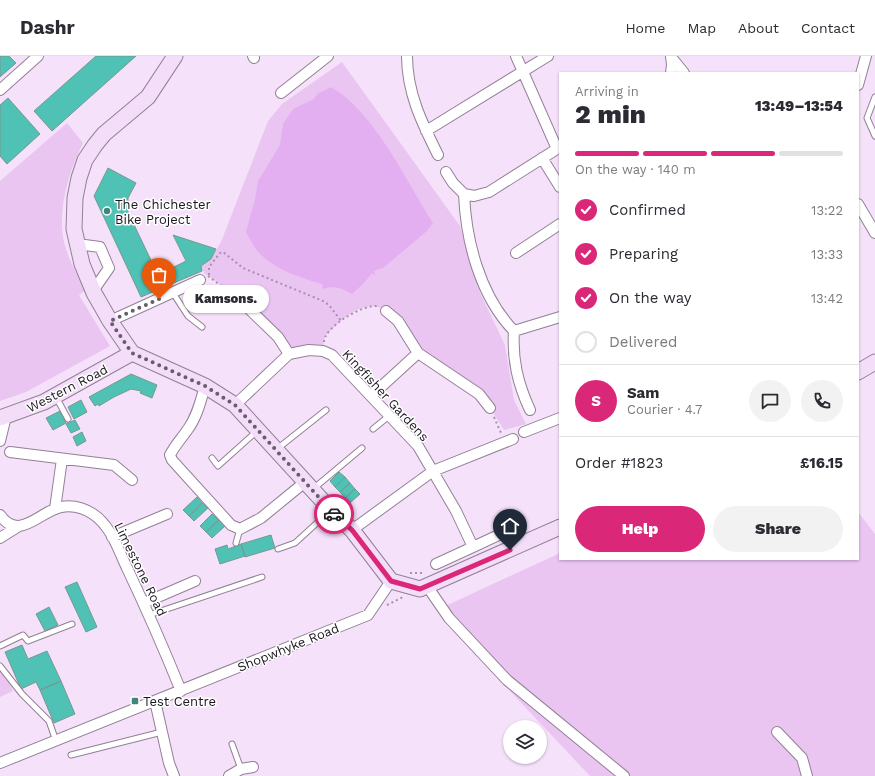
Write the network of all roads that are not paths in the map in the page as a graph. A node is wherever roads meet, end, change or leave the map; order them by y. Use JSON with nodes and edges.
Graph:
{"nodes":[{"id":1,"x":175,"y":56,"type":"edge"},
{"id":2,"x":328,"y":56,"type":"edge"},
{"id":3,"x":407,"y":56,"type":"edge"},
{"id":4,"x":516,"y":56,"type":"edge"},
{"id":5,"x":548,"y":56,"type":"edge"},
{"id":6,"x":866,"y":56,"type":"edge"},
{"id":7,"x":671,"y":57,"type":"edge"},
{"id":8,"x":32,"y":58,"type":"edge"},
{"id":9,"x":523,"y":72,"type":"junction"},
{"id":10,"x":671,"y":72,"type":"edge"},
{"id":11,"x":683,"y":72,"type":"edge"},
{"id":12,"x":859,"y":81,"type":"edge"},
{"id":13,"x":0,"y":90,"type":"edge"},
{"id":14,"x":281,"y":93,"type":"dead end"},
{"id":15,"x":875,"y":97,"type":"edge"},
{"id":16,"x":426,"y":131,"type":"junction"},
{"id":17,"x":875,"y":136,"type":"edge"},
{"id":18,"x":558,"y":148,"type":"edge"},
{"id":19,"x":438,"y":156,"type":"dead end"},
{"id":20,"x":542,"y":158,"type":"junction"},
{"id":21,"x":446,"y":172,"type":"dead end"},
{"id":22,"x":559,"y":185,"type":"edge"},
{"id":23,"x":464,"y":194,"type":"junction"},
{"id":24,"x":859,"y":206,"type":"edge"},
{"id":25,"x":559,"y":225,"type":"edge"},
{"id":26,"x":875,"y":233,"type":"edge"},
{"id":27,"x":77,"y":244,"type":"junction"},
{"id":28,"x":516,"y":252,"type":"dead end"},
{"id":29,"x":200,"y":280,"type":"road end"},
{"id":30,"x":93,"y":291,"type":"junction"},
{"id":31,"x":173,"y":293,"type":"junction"},
{"id":32,"x":245,"y":305,"type":"road end"},
{"id":33,"x":386,"y":311,"type":"road end"},
{"id":34,"x":559,"y":317,"type":"edge"},
{"id":35,"x":110,"y":321,"type":"junction"},
{"id":36,"x":202,"y":327,"type":"dead end"},
{"id":37,"x":514,"y":331,"type":"junction"},
{"id":38,"x":132,"y":353,"type":"junction"},
{"id":39,"x":418,"y":353,"type":"junction"},
{"id":40,"x":289,"y":354,"type":"junction"},
{"id":41,"x":875,"y":362,"type":"edge"},
{"id":42,"x":859,"y":371,"type":"edge"},
{"id":43,"x":205,"y":386,"type":"junction"},
{"id":44,"x":56,"y":396,"type":"junction"},
{"id":45,"x":371,"y":396,"type":"junction"},
{"id":46,"x":235,"y":405,"type":"junction"},
{"id":47,"x":490,"y":408,"type":"road end"},
{"id":48,"x":326,"y":410,"type":"dead end"},
{"id":49,"x":530,"y":410,"type":"dead end"},
{"id":50,"x":389,"y":416,"type":"junction"},
{"id":51,"x":3,"y":417,"type":"edge"},
{"id":52,"x":559,"y":418,"type":"edge"},
{"id":53,"x":68,"y":419,"type":"dead end"},
{"id":54,"x":373,"y":429,"type":"dead end"},
{"id":55,"x":258,"y":430,"type":"junction"},
{"id":56,"x":524,"y":432,"type":"dead end"},
{"id":57,"x":0,"y":438,"type":"edge"},
{"id":58,"x":509,"y":441,"type":"road end"},
{"id":59,"x":362,"y":448,"type":"dead end"},
{"id":60,"x":276,"y":450,"type":"junction"},
{"id":61,"x":10,"y":452,"type":"dead end"},
{"id":62,"x":212,"y":458,"type":"dead end"},
{"id":63,"x":62,"y":459,"type":"junction"},
{"id":64,"x":433,"y":471,"type":"junction"},
{"id":65,"x":132,"y":480,"type":"dead end"},
{"id":66,"x":308,"y":486,"type":"junction"},
{"id":67,"x":55,"y":509,"type":"junction"},
{"id":68,"x":331,"y":510,"type":"junction"},
{"id":69,"x":168,"y":514,"type":"dead end"},
{"id":70,"x":0,"y":515,"type":"edge"},
{"id":71,"x":520,"y":525,"type":"dead end"},
{"id":72,"x":19,"y":526,"type":"junction"},
{"id":73,"x":559,"y":527,"type":"edge"},
{"id":74,"x":240,"y":529,"type":"junction"},
{"id":75,"x":352,"y":530,"type":"junction"},
{"id":76,"x":112,"y":537,"type":"junction"},
{"id":77,"x":0,"y":538,"type":"edge"},
{"id":78,"x":236,"y":543,"type":"dead end"},
{"id":79,"x":473,"y":547,"type":"junction"},
{"id":80,"x":278,"y":549,"type":"dead end"},
{"id":81,"x":436,"y":564,"type":"dead end"},
{"id":82,"x":262,"y":577,"type":"dead end"},
{"id":83,"x":195,"y":581,"type":"dead end"},
{"id":84,"x":391,"y":581,"type":"junction"},
{"id":85,"x":423,"y":587,"type":"junction"},
{"id":86,"x":144,"y":603,"type":"junction"},
{"id":87,"x":149,"y":615,"type":"junction"},
{"id":88,"x":72,"y":624,"type":"dead end"},
{"id":89,"x":0,"y":646,"type":"edge"},
{"id":90,"x":0,"y":666,"type":"edge"},
{"id":91,"x":181,"y":691,"type":"junction"},
{"id":92,"x":154,"y":701,"type":"junction"},
{"id":93,"x":162,"y":732,"type":"junction"},
{"id":94,"x":777,"y":732,"type":"dead end"},
{"id":95,"x":56,"y":742,"type":"junction"},
{"id":96,"x":232,"y":744,"type":"dead end"},
{"id":97,"x":71,"y":755,"type":"dead end"},
{"id":98,"x":0,"y":764,"type":"edge"},
{"id":99,"x":253,"y":768,"type":"dead end"},
{"id":100,"x":234,"y":773,"type":"edge"},
{"id":101,"x":174,"y":776,"type":"edge"},
{"id":102,"x":624,"y":776,"type":"edge"},
{"id":103,"x":807,"y":776,"type":"edge"}],
"edges":[{"from":1,"to":27,"type":"main road"},
{"from":2,"to":14,"type":"street"},
{"from":3,"to":16,"type":"street"},
{"from":4,"to":9,"type":"street"},
{"from":5,"to":9,"type":"street"},
{"from":6,"to":12,"type":"street"},
{"from":7,"to":10,"type":"street"},
{"from":7,"to":11,"type":"street"},
{"from":8,"to":13,"type":"street"},
{"from":9,"to":16,"type":"street"},
{"from":9,"to":18,"type":"street"},
{"from":15,"to":17,"type":"lane"},
{"from":16,"to":19,"type":"street"},
{"from":18,"to":20,"type":"street"},
{"from":20,"to":22,"type":"street"},
{"from":20,"to":23,"type":"street"},
{"from":21,"to":23,"type":"street"},
{"from":23,"to":37,"type":"street"},
{"from":24,"to":26,"type":"street"},
{"from":25,"to":28,"type":"street"},
{"from":27,"to":30,"type":"main road"},
{"from":27,"to":30,"type":"street"},
{"from":29,"to":31,"type":"street"},
{"from":30,"to":35,"type":"main road"},
{"from":31,"to":35,"type":"street"},
{"from":31,"to":36,"type":"lane"},
{"from":32,"to":40,"type":"street"},
{"from":33,"to":39,"type":"street"},
{"from":34,"to":37,"type":"street"},
{"from":35,"to":38,"type":"main road"},
{"from":37,"to":49,"type":"street"},
{"from":38,"to":43,"type":"main road"},
{"from":38,"to":44,"type":"main road","name":"Western Road"},
{"from":39,"to":45,"type":"street"},
{"from":39,"to":47,"type":"street"},
{"from":40,"to":45,"type":"street","name":"Kingfisher Gardens"},
{"from":40,"to":46,"type":"street"},
{"from":41,"to":42,"type":"main road"},
{"from":43,"to":46,"type":"main road"},
{"from":43,"to":74,"type":"street"},
{"from":44,"to":51,"type":"main road","name":"Western Road"},
{"from":44,"to":53,"type":"lane"},
{"from":45,"to":50,"type":"street","name":"Kingfisher Gardens"},
{"from":46,"to":55,"type":"main road"},
{"from":48,"to":60,"type":"lane"},
{"from":50,"to":54,"type":"lane"},
{"from":50,"to":64,"type":"street","name":"Kingfisher Gardens"},
{"from":51,"to":57,"type":"street"},
{"from":52,"to":56,"type":"street"},
{"from":55,"to":60,"type":"main road"},
{"from":55,"to":62,"type":"lane"},
{"from":58,"to":64,"type":"street"},
{"from":59,"to":66,"type":"lane"},
{"from":60,"to":66,"type":"main road"},
{"from":61,"to":63,"type":"street"},
{"from":63,"to":65,"type":"street"},
{"from":63,"to":67,"type":"street"},
{"from":64,"to":75,"type":"street"},
{"from":64,"to":79,"type":"street","name":"Kingfisher Gardens"},
{"from":66,"to":68,"type":"main road"},
{"from":66,"to":74,"type":"street"},
{"from":67,"to":72,"type":"street","name":"Limestone Road"},
{"from":67,"to":76,"type":"street","name":"Limestone Road"},
{"from":68,"to":75,"type":"main road"},
{"from":68,"to":80,"type":"lane"},
{"from":69,"to":76,"type":"street"},
{"from":70,"to":72,"type":"street"},
{"from":71,"to":79,"type":"street"},
{"from":72,"to":77,"type":"street","name":"Limestone Road"},
{"from":73,"to":85,"type":"main road"},
{"from":74,"to":78,"type":"lane"},
{"from":75,"to":84,"type":"main road"},
{"from":76,"to":86,"type":"street","name":"Limestone Road"},
{"from":79,"to":81,"type":"street"},
{"from":82,"to":87,"type":"lane"},
{"from":83,"to":86,"type":"street"},
{"from":84,"to":85,"type":"main road"},
{"from":84,"to":91,"type":"street","name":"Shopwhyke Road"},
{"from":85,"to":102,"type":"street"},
{"from":86,"to":87,"type":"street","name":"Limestone Road"},
{"from":87,"to":91,"type":"street","name":"Limestone Road"},
{"from":88,"to":89,"type":"lane"},
{"from":90,"to":95,"type":"lane"},
{"from":91,"to":92,"type":"street","name":"Shopwhyke Road"},
{"from":92,"to":93,"type":"street"},
{"from":92,"to":95,"type":"street","name":"Shopwhyke Road"},
{"from":93,"to":97,"type":"lane"},
{"from":93,"to":101,"type":"street"},
{"from":94,"to":103,"type":"street"},
{"from":95,"to":98,"type":"street","name":"Shopwhyke Road"},
{"from":96,"to":100,"type":"lane"},
{"from":99,"to":100,"type":"street"}]}
